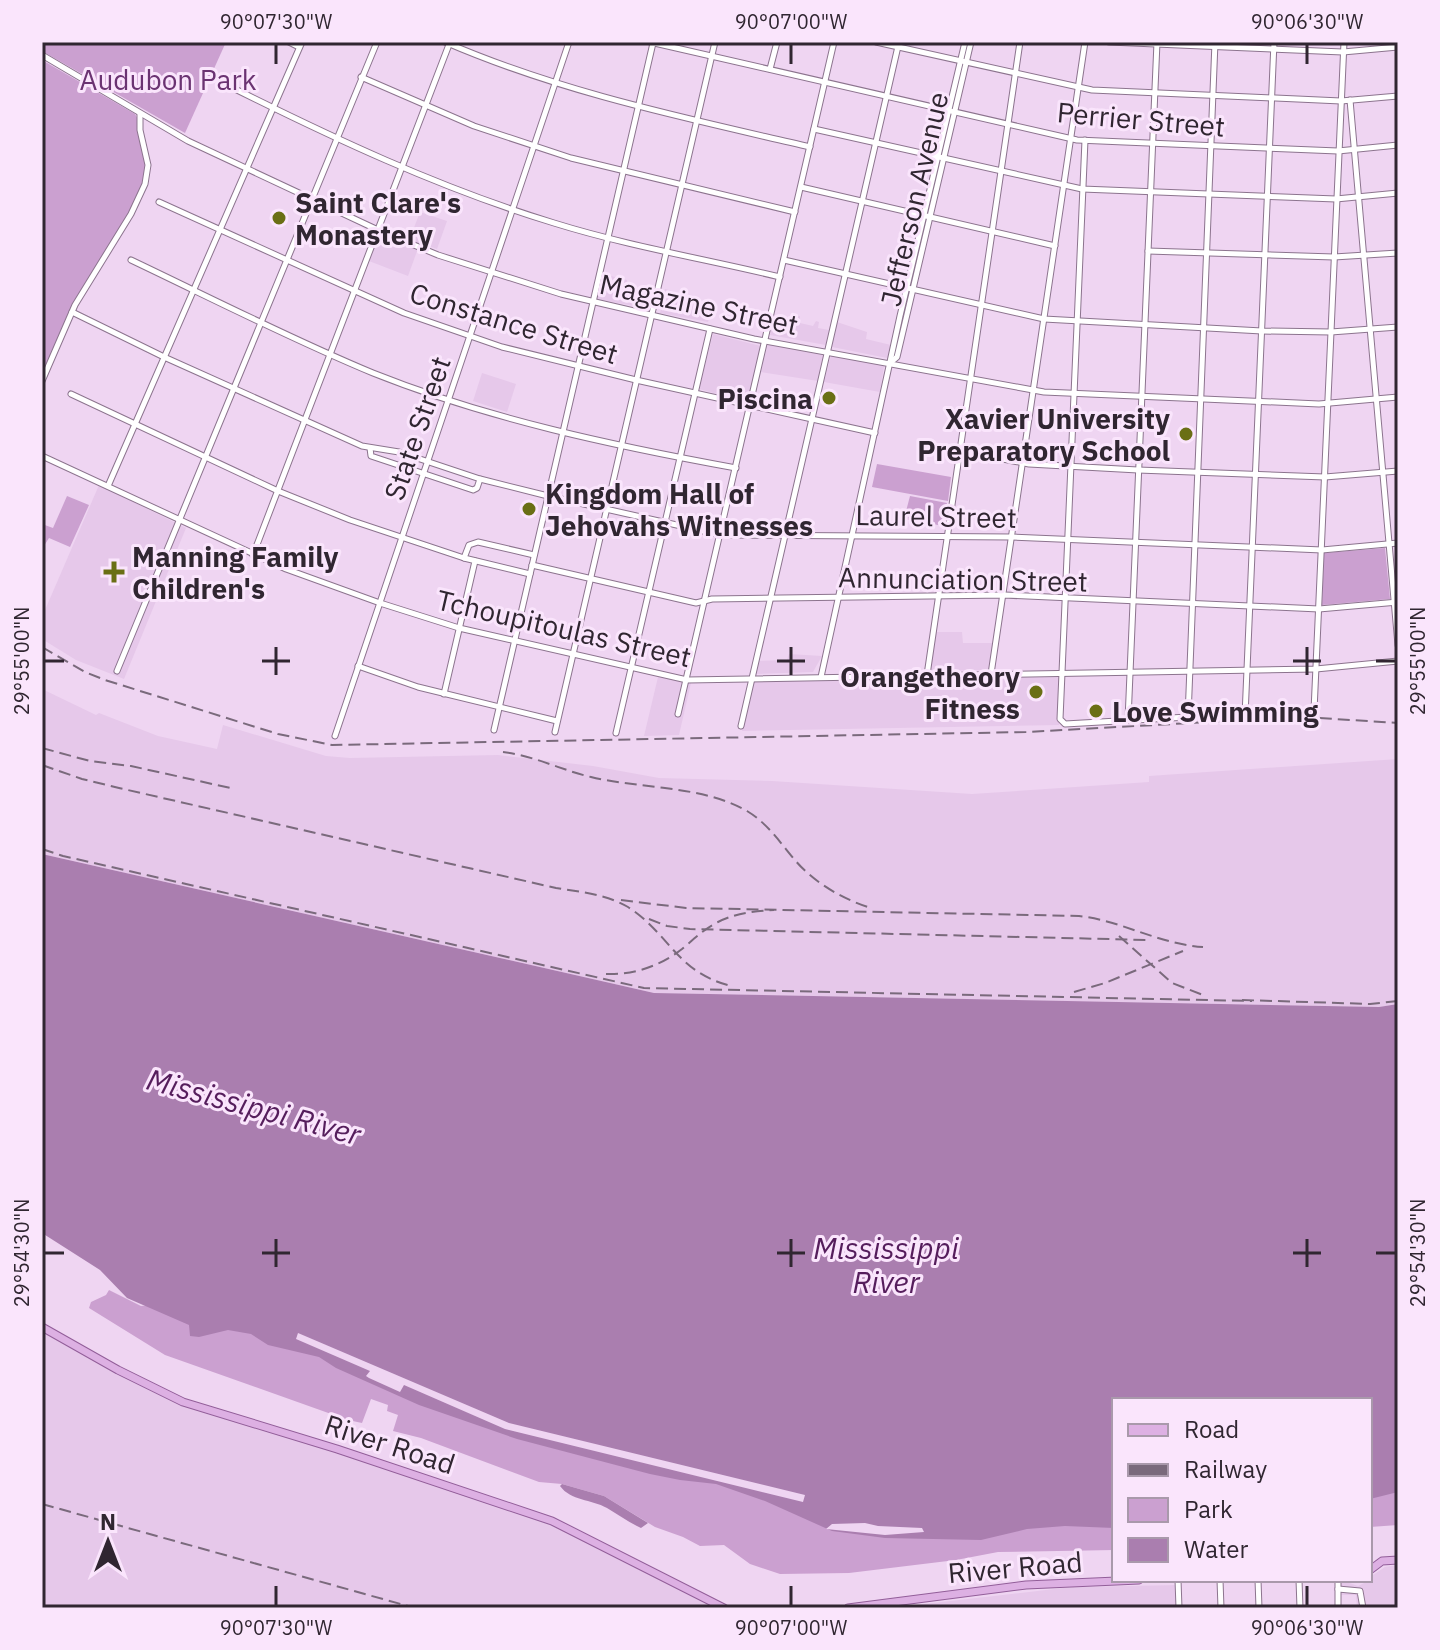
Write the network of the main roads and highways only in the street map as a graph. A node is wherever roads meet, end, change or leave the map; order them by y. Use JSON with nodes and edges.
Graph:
{"nodes":[{"id":1,"x":42,"y":1327,"type":"edge"},
{"id":2,"x":1398,"y":1560,"type":"edge"},
{"id":3,"x":1372,"y":1568,"type":"edge"},
{"id":4,"x":1112,"y":1581,"type":"edge"},
{"id":5,"x":724,"y":1608,"type":"edge"},
{"id":6,"x":848,"y":1608,"type":"edge"}],
"edges":[{"from":1,"to":5,"type":"main road","name":"River Road"},
{"from":2,"to":3,"type":"main road"},
{"from":4,"to":6,"type":"main road","name":"River Road"}]}
